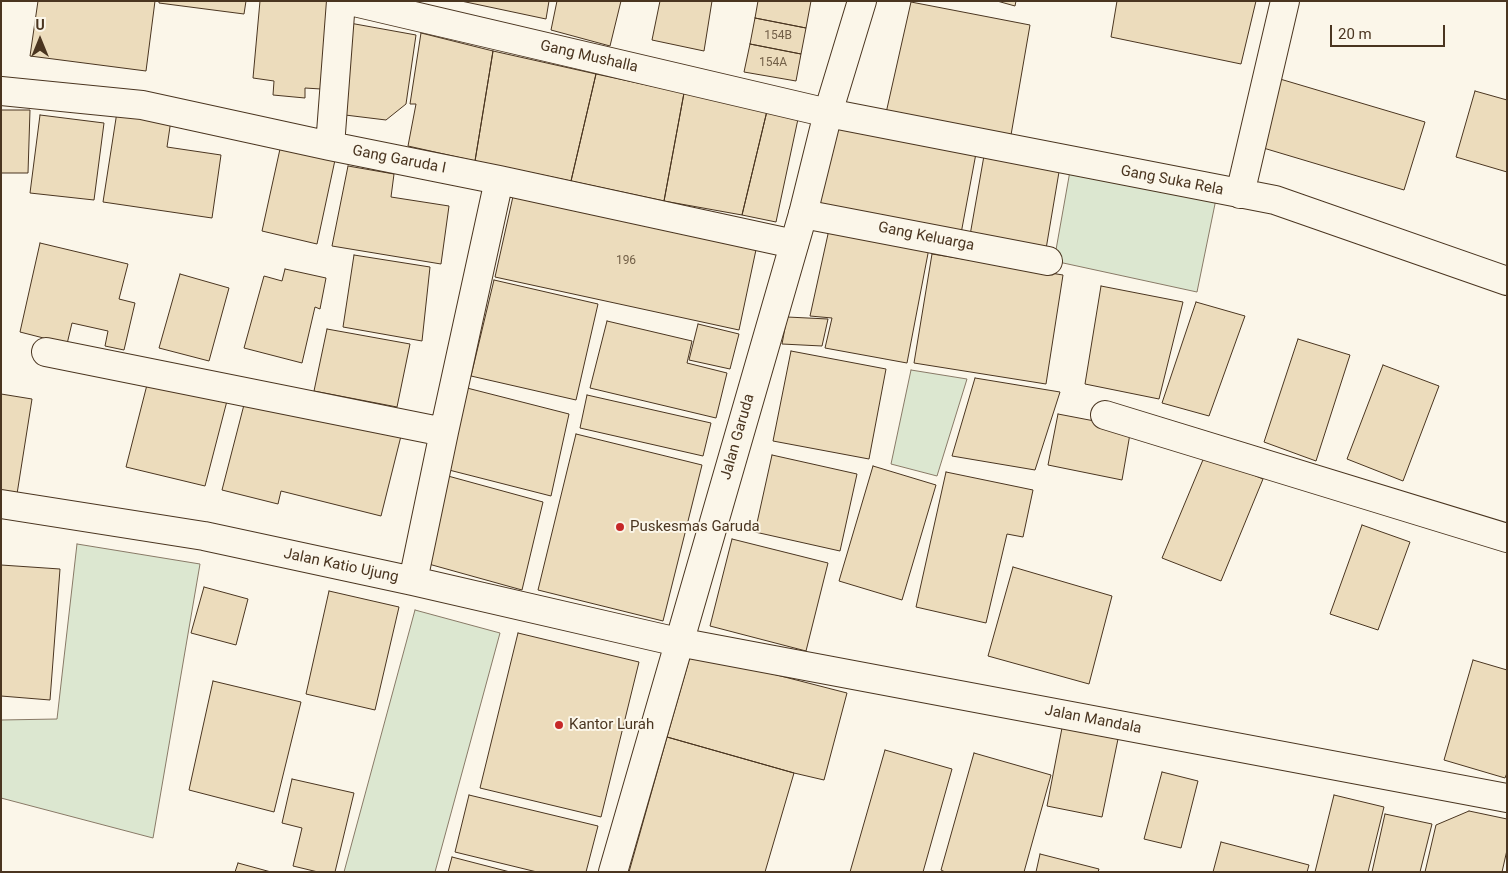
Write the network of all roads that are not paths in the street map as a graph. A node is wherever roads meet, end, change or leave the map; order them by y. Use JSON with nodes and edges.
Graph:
{"nodes":[{"id":1,"x":341,"y":1,"type":"edge"},
{"id":2,"x":350,"y":1,"type":"edge"},
{"id":3,"x":862,"y":1,"type":"edge"},
{"id":4,"x":1285,"y":1,"type":"edge"},
{"id":5,"x":1,"y":90,"type":"edge"},
{"id":6,"x":828,"y":113,"type":"junction"},
{"id":7,"x":330,"y":146,"type":"junction"},
{"id":8,"x":499,"y":180,"type":"junction"},
{"id":9,"x":1240,"y":194,"type":"junction"},
{"id":10,"x":803,"y":214,"type":"junction"},
{"id":11,"x":794,"y":244,"type":"junction"},
{"id":12,"x":1048,"y":261,"type":"dead end"},
{"id":13,"x":1507,"y":281,"type":"edge"},
{"id":14,"x":46,"y":352,"type":"dead end"},
{"id":15,"x":1105,"y":415,"type":"dead end"},
{"id":16,"x":444,"y":432,"type":"junction"},
{"id":17,"x":1,"y":504,"type":"edge"},
{"id":18,"x":1507,"y":538,"type":"edge"},
{"id":19,"x":413,"y":581,"type":"junction"},
{"id":20,"x":678,"y":642,"type":"junction"},
{"id":21,"x":1507,"y":798,"type":"edge"},
{"id":22,"x":613,"y":872,"type":"edge"}],
"edges":[{"from":1,"to":7,"type":"street"},
{"from":2,"to":6,"type":"street","name":"Gang Mushalla"},
{"from":3,"to":6,"type":"street","name":"Jalan Garuda"},
{"from":4,"to":9,"type":"street"},
{"from":5,"to":7,"type":"street","name":"Gang Garuda I"},
{"from":6,"to":9,"type":"street","name":"Gang Suka Rela"},
{"from":6,"to":10,"type":"street","name":"Jalan Garuda"},
{"from":7,"to":8,"type":"street","name":"Gang Garuda I"},
{"from":8,"to":11,"type":"street","name":"Gang Garuda I"},
{"from":8,"to":16,"type":"street"},
{"from":9,"to":13,"type":"street","name":"Gang Suka Rela"},
{"from":10,"to":11,"type":"street","name":"Jalan Garuda"},
{"from":10,"to":12,"type":"street","name":"Gang Keluarga"},
{"from":11,"to":20,"type":"street","name":"Jalan Garuda"},
{"from":14,"to":16,"type":"street"},
{"from":15,"to":18,"type":"street"},
{"from":16,"to":19,"type":"street"},
{"from":17,"to":19,"type":"street","name":"Jalan Katio Ujung"},
{"from":19,"to":20,"type":"street","name":"Jalan Katio Ujung"},
{"from":20,"to":21,"type":"street","name":"Jalan Mandala"},
{"from":20,"to":22,"type":"street","name":"Jalan Garuda"}]}
